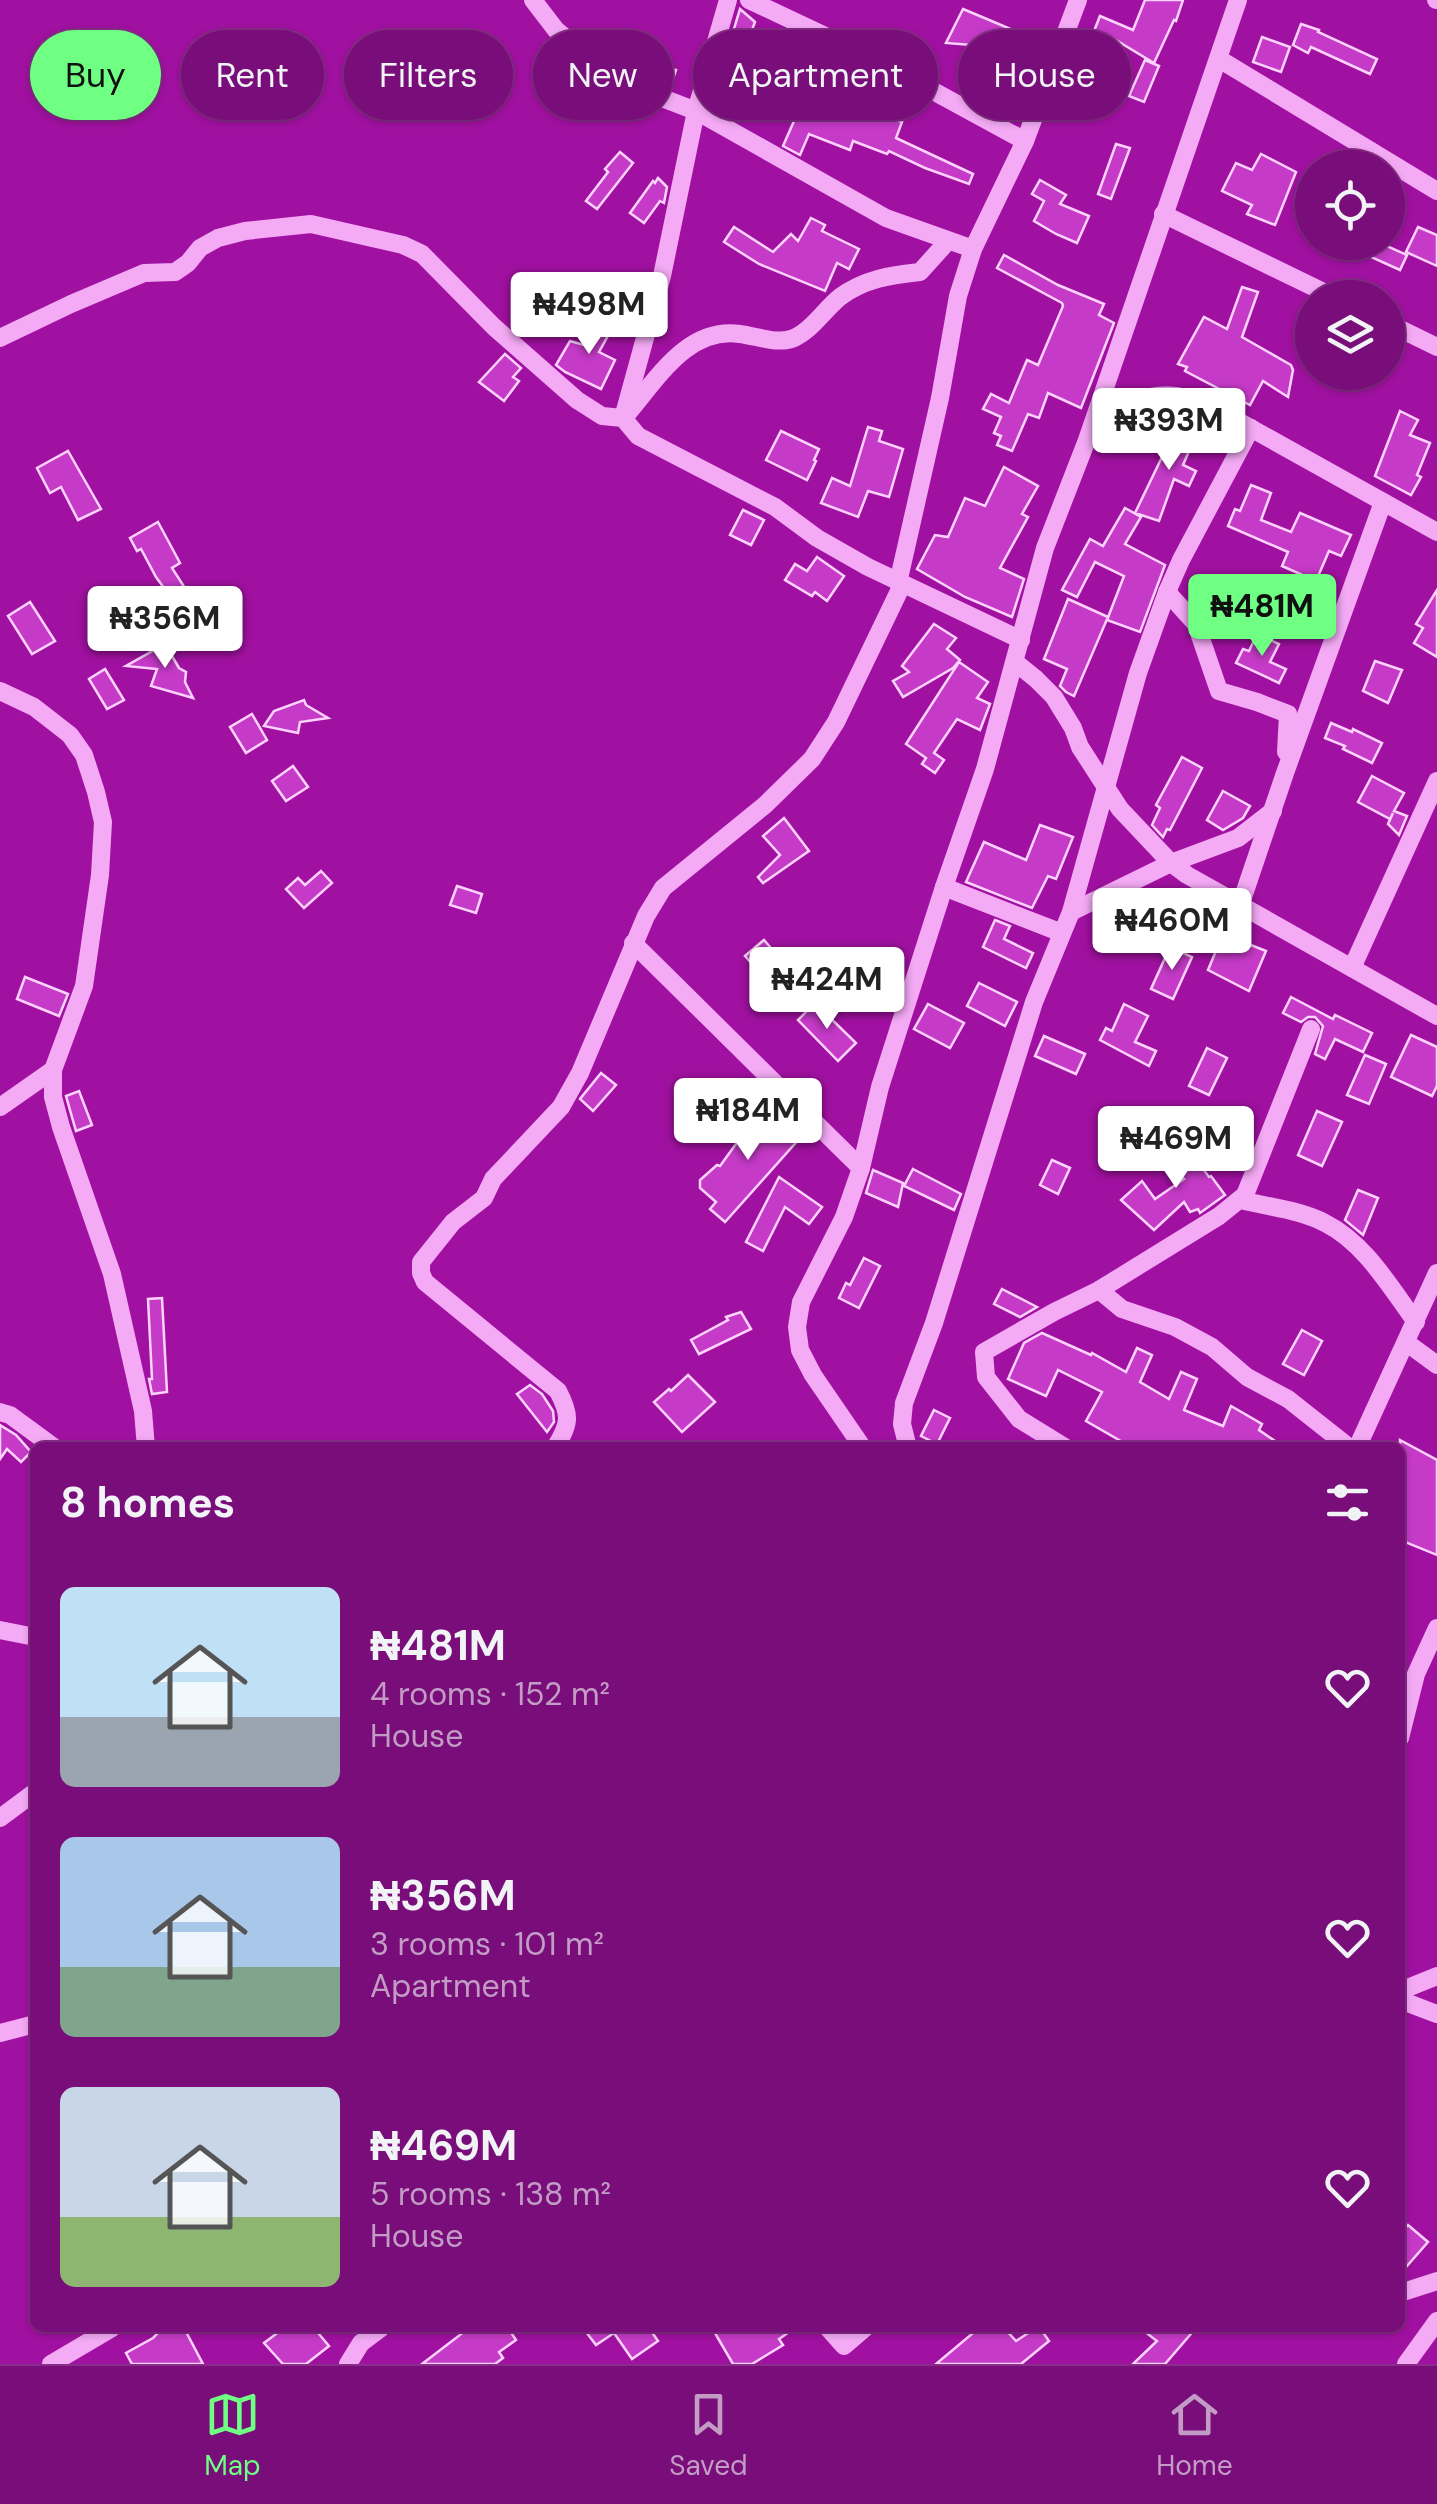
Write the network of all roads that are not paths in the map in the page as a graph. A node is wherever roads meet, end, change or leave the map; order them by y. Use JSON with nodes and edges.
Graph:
{"nodes":[{"id":1,"x":534,"y":0,"type":"edge"},
{"id":2,"x":728,"y":0,"type":"edge"},
{"id":3,"x":749,"y":0,"type":"edge"},
{"id":4,"x":1078,"y":0,"type":"edge"},
{"id":5,"x":1238,"y":0,"type":"edge"},
{"id":6,"x":719,"y":30,"type":"edge"},
{"id":7,"x":1219,"y":59,"type":"junction"},
{"id":8,"x":693,"y":109,"type":"edge"},
{"id":9,"x":694,"y":120,"type":"edge"},
{"id":10,"x":714,"y":120,"type":"edge"},
{"id":11,"x":1025,"y":141,"type":"junction"},
{"id":12,"x":1437,"y":191,"type":"edge"},
{"id":13,"x":1164,"y":214,"type":"junction"},
{"id":14,"x":948,"y":241,"type":"junction"},
{"id":15,"x":973,"y":249,"type":"junction"},
{"id":16,"x":1299,"y":280,"type":"edge"},
{"id":17,"x":1405,"y":330,"type":"edge"},
{"id":18,"x":0,"y":338,"type":"edge"},
{"id":19,"x":1437,"y":346,"type":"edge"},
{"id":20,"x":623,"y":418,"type":"junction"},
{"id":21,"x":1252,"y":428,"type":"junction"},
{"id":22,"x":1087,"y":440,"type":"junction"},
{"id":23,"x":1384,"y":502,"type":"junction"},
{"id":24,"x":1437,"y":532,"type":"edge"},
{"id":25,"x":906,"y":548,"type":"junction"},
{"id":26,"x":1181,"y":560,"type":"junction"},
{"id":27,"x":868,"y":567,"type":"junction"},
{"id":28,"x":900,"y":584,"type":"junction"},
{"id":29,"x":1167,"y":592,"type":"junction"},
{"id":30,"x":1185,"y":610,"type":"junction"},
{"id":31,"x":1021,"y":640,"type":"junction"},
{"id":32,"x":1014,"y":662,"type":"junction"},
{"id":33,"x":0,"y":691,"type":"edge"},
{"id":34,"x":1285,"y":772,"type":"junction"},
{"id":35,"x":1437,"y":780,"type":"edge"},
{"id":36,"x":1105,"y":788,"type":"junction"},
{"id":37,"x":1274,"y":811,"type":"junction"},
{"id":38,"x":1171,"y":863,"type":"junction"},
{"id":39,"x":944,"y":888,"type":"junction"},
{"id":40,"x":1241,"y":903,"type":"junction"},
{"id":41,"x":1071,"y":912,"type":"junction"},
{"id":42,"x":1062,"y":933,"type":"junction"},
{"id":43,"x":633,"y":943,"type":"junction"},
{"id":44,"x":1352,"y":968,"type":"junction"},
{"id":45,"x":1437,"y":1016,"type":"edge"},
{"id":46,"x":1311,"y":1029,"type":"dead end"},
{"id":47,"x":53,"y":1070,"type":"junction"},
{"id":48,"x":0,"y":1108,"type":"edge"},
{"id":49,"x":861,"y":1168,"type":"junction"},
{"id":50,"x":1241,"y":1200,"type":"junction"},
{"id":51,"x":1437,"y":1273,"type":"edge"},
{"id":52,"x":1099,"y":1290,"type":"junction"},
{"id":53,"x":1416,"y":1322,"type":"junction"},
{"id":54,"x":1407,"y":1343,"type":"junction"},
{"id":55,"x":1437,"y":1365,"type":"edge"},
{"id":56,"x":0,"y":1412,"type":"edge"},
{"id":57,"x":47,"y":1442,"type":"edge"},
{"id":58,"x":146,"y":1442,"type":"edge"},
{"id":59,"x":559,"y":1442,"type":"edge"},
{"id":60,"x":859,"y":1442,"type":"edge"},
{"id":61,"x":906,"y":1442,"type":"edge"},
{"id":62,"x":1056,"y":1442,"type":"edge"},
{"id":63,"x":1346,"y":1442,"type":"edge"},
{"id":64,"x":1357,"y":1442,"type":"edge"},
{"id":65,"x":1437,"y":1628,"type":"edge"},
{"id":66,"x":0,"y":1630,"type":"edge"},
{"id":67,"x":30,"y":1635,"type":"edge"},
{"id":68,"x":1405,"y":1718,"type":"edge"},
{"id":69,"x":30,"y":1796,"type":"edge"},
{"id":70,"x":0,"y":1818,"type":"edge"},
{"id":71,"x":1437,"y":1976,"type":"edge"},
{"id":72,"x":1405,"y":1989,"type":"edge"},
{"id":73,"x":1405,"y":2002,"type":"edge"},
{"id":74,"x":1437,"y":2014,"type":"edge"},
{"id":75,"x":30,"y":2025,"type":"edge"},
{"id":76,"x":0,"y":2033,"type":"edge"},
{"id":77,"x":1437,"y":2282,"type":"edge"},
{"id":78,"x":1405,"y":2292,"type":"edge"},
{"id":79,"x":1437,"y":2321,"type":"edge"},
{"id":80,"x":105,"y":2332,"type":"edge"},
{"id":81,"x":376,"y":2332,"type":"edge"},
{"id":82,"x":832,"y":2332,"type":"edge"},
{"id":83,"x":860,"y":2332,"type":"edge"},
{"id":84,"x":51,"y":2364,"type":"edge"},
{"id":85,"x":348,"y":2364,"type":"edge"},
{"id":86,"x":1406,"y":2364,"type":"edge"}],
"edges":[{"from":1,"to":8,"type":"street"},
{"from":2,"to":6,"type":"street"},
{"from":3,"to":11,"type":"street"},
{"from":4,"to":11,"type":"street"},
{"from":5,"to":7,"type":"street"},
{"from":7,"to":12,"type":"street"},
{"from":7,"to":13,"type":"street"},
{"from":9,"to":20,"type":"street"},
{"from":10,"to":14,"type":"street"},
{"from":11,"to":15,"type":"street"},
{"from":13,"to":16,"type":"street"},
{"from":13,"to":22,"type":"street"},
{"from":14,"to":15,"type":"street"},
{"from":14,"to":20,"type":"street"},
{"from":15,"to":25,"type":"street"},
{"from":17,"to":19,"type":"street"},
{"from":18,"to":20,"type":"street"},
{"from":20,"to":27,"type":"street"},
{"from":21,"to":22,"type":"street"},
{"from":21,"to":23,"type":"street"},
{"from":21,"to":26,"type":"street"},
{"from":22,"to":31,"type":"street"},
{"from":23,"to":24,"type":"street"},
{"from":23,"to":34,"type":"street"},
{"from":25,"to":27,"type":"street"},
{"from":25,"to":28,"type":"street"},
{"from":26,"to":29,"type":"street"},
{"from":26,"to":30,"type":"street"},
{"from":27,"to":28,"type":"street"},
{"from":28,"to":31,"type":"street"},
{"from":28,"to":43,"type":"street"},
{"from":29,"to":30,"type":"street"},
{"from":29,"to":36,"type":"street"},
{"from":30,"to":34,"type":"street"},
{"from":31,"to":32,"type":"street"},
{"from":32,"to":36,"type":"street"},
{"from":32,"to":39,"type":"street"},
{"from":33,"to":47,"type":"street"},
{"from":34,"to":37,"type":"street"},
{"from":35,"to":44,"type":"street"},
{"from":36,"to":38,"type":"street"},
{"from":36,"to":41,"type":"street"},
{"from":37,"to":38,"type":"street"},
{"from":37,"to":40,"type":"street"},
{"from":38,"to":40,"type":"street"},
{"from":38,"to":41,"type":"street"},
{"from":39,"to":42,"type":"street"},
{"from":39,"to":49,"type":"street"},
{"from":40,"to":44,"type":"street"},
{"from":41,"to":42,"type":"street"},
{"from":42,"to":61,"type":"street"},
{"from":43,"to":49,"type":"street"},
{"from":43,"to":59,"type":"street"},
{"from":44,"to":45,"type":"street"},
{"from":46,"to":50,"type":"street"},
{"from":47,"to":48,"type":"street"},
{"from":47,"to":58,"type":"street"},
{"from":49,"to":60,"type":"street"},
{"from":50,"to":52,"type":"street"},
{"from":50,"to":53,"type":"street"},
{"from":51,"to":53,"type":"street"},
{"from":52,"to":62,"type":"street"},
{"from":52,"to":63,"type":"street"},
{"from":53,"to":54,"type":"street"},
{"from":54,"to":55,"type":"street"},
{"from":54,"to":64,"type":"street"},
{"from":56,"to":57,"type":"street"},
{"from":65,"to":68,"type":"street"},
{"from":66,"to":67,"type":"street"},
{"from":69,"to":70,"type":"street"},
{"from":71,"to":72,"type":"street"},
{"from":73,"to":74,"type":"street"},
{"from":75,"to":76,"type":"street"},
{"from":77,"to":78,"type":"street"},
{"from":79,"to":86,"type":"street"},
{"from":80,"to":84,"type":"street"},
{"from":81,"to":85,"type":"street"},
{"from":82,"to":83,"type":"street"}]}
